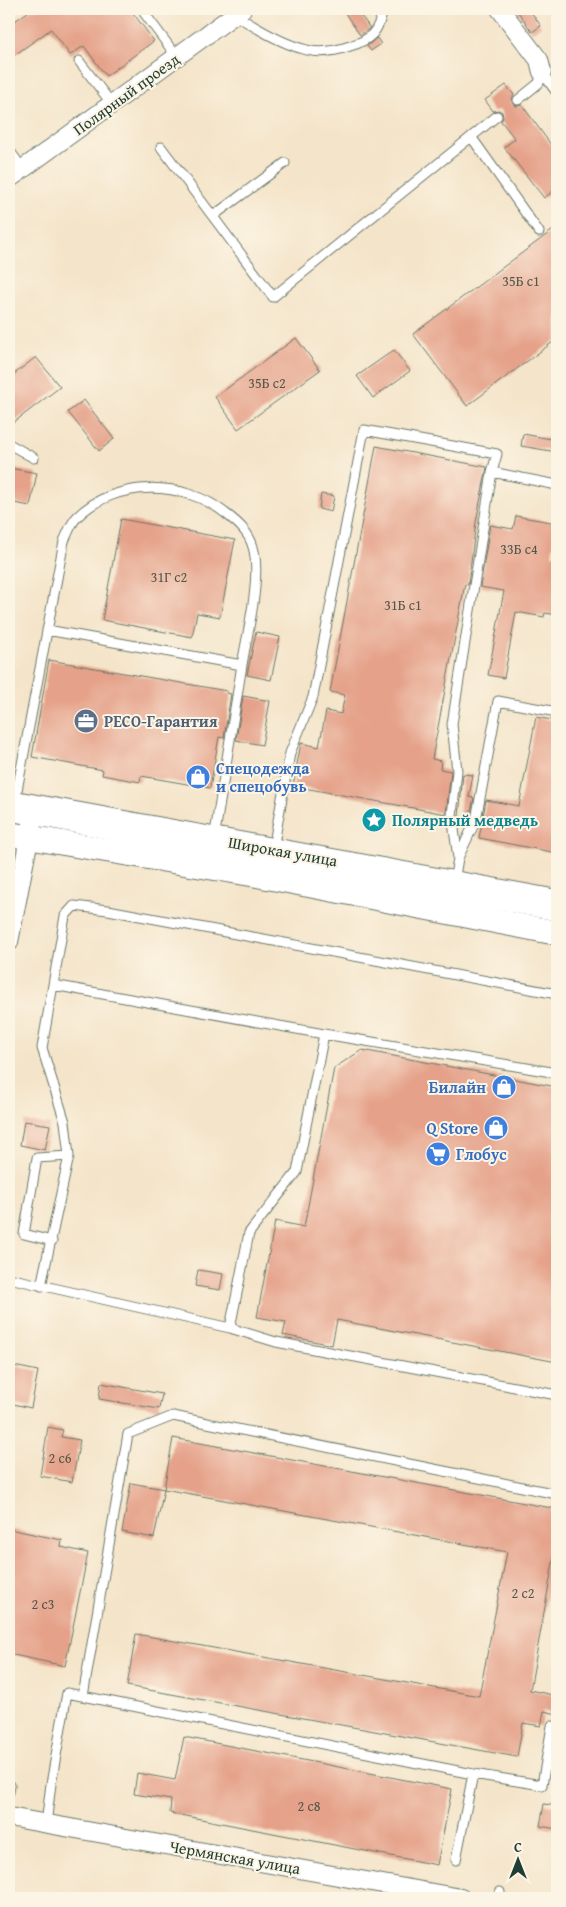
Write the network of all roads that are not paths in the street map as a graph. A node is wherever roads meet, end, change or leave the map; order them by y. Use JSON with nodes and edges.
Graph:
{"nodes":[{"id":1,"x":383,"y":9,"type":"edge"},
{"id":2,"x":500,"y":9,"type":"edge"},
{"id":3,"x":236,"y":11,"type":"edge"},
{"id":4,"x":145,"y":14,"type":"dead end"},
{"id":5,"x":177,"y":57,"type":"junction"},
{"id":6,"x":79,"y":61,"type":"dead end"},
{"id":7,"x":542,"y":72,"type":"junction"},
{"id":8,"x":557,"y":93,"type":"edge"},
{"id":9,"x":518,"y":100,"type":"dead end"},
{"id":10,"x":112,"y":104,"type":"junction"},
{"id":11,"x":497,"y":116,"type":"dead end"},
{"id":12,"x":472,"y":138,"type":"junction"},
{"id":13,"x":161,"y":148,"type":"dead end"},
{"id":14,"x":9,"y":150,"type":"edge"},
{"id":15,"x":285,"y":163,"type":"dead end"},
{"id":16,"x":13,"y":174,"type":"edge"},
{"id":17,"x":213,"y":216,"type":"junction"},
{"id":18,"x":539,"y":232,"type":"dead end"},
{"id":19,"x":9,"y":444,"type":"edge"},
{"id":20,"x":34,"y":458,"type":"dead end"},
{"id":21,"x":492,"y":472,"type":"junction"},
{"id":22,"x":557,"y":485,"type":"edge"},
{"id":23,"x":47,"y":630,"type":"junction"},
{"id":24,"x":242,"y":665,"type":"junction"},
{"id":25,"x":557,"y":712,"type":"edge"},
{"id":26,"x":20,"y":817,"type":"edge"},
{"id":27,"x":214,"y":839,"type":"junction"},
{"id":28,"x":273,"y":850,"type":"junction"},
{"id":29,"x":458,"y":858,"type":"junction"},
{"id":30,"x":454,"y":883,"type":"junction"},
{"id":31,"x":557,"y":902,"type":"edge"},
{"id":32,"x":555,"y":929,"type":"edge"},
{"id":33,"x":9,"y":942,"type":"edge"},
{"id":34,"x":53,"y":985,"type":"junction"},
{"id":35,"x":557,"y":994,"type":"edge"},
{"id":36,"x":324,"y":1034,"type":"junction"},
{"id":37,"x":557,"y":1073,"type":"edge"},
{"id":38,"x":69,"y":1156,"type":"junction"},
{"id":39,"x":52,"y":1241,"type":"junction"},
{"id":40,"x":9,"y":1278,"type":"edge"},
{"id":41,"x":41,"y":1286,"type":"junction"},
{"id":42,"x":230,"y":1328,"type":"junction"},
{"id":43,"x":557,"y":1395,"type":"edge"},
{"id":44,"x":557,"y":1494,"type":"edge"},
{"id":45,"x":83,"y":1696,"type":"junction"},
{"id":46,"x":552,"y":1726,"type":"dead end"},
{"id":47,"x":473,"y":1774,"type":"junction"},
{"id":48,"x":9,"y":1817,"type":"edge"},
{"id":49,"x":46,"y":1824,"type":"junction"},
{"id":50,"x":456,"y":1860,"type":"dead end"},
{"id":51,"x":461,"y":1898,"type":"edge"}],
"edges":[{"from":1,"to":3,"type":"lane"},
{"from":2,"to":7,"type":"street"},
{"from":3,"to":5,"type":"street","name":"Полярный проезд"},
{"from":4,"to":5,"type":"lane"},
{"from":5,"to":10,"type":"street","name":"Полярный проезд"},
{"from":6,"to":10,"type":"lane"},
{"from":7,"to":8,"type":"lane"},
{"from":7,"to":9,"type":"lane"},
{"from":10,"to":16,"type":"street","name":"Полярный проезд"},
{"from":11,"to":12,"type":"lane"},
{"from":12,"to":17,"type":"lane"},
{"from":12,"to":18,"type":"lane"},
{"from":13,"to":17,"type":"lane"},
{"from":14,"to":16,"type":"lane"},
{"from":15,"to":17,"type":"lane"},
{"from":19,"to":20,"type":"lane"},
{"from":21,"to":22,"type":"lane"},
{"from":21,"to":28,"type":"lane"},
{"from":21,"to":29,"type":"lane"},
{"from":23,"to":24,"type":"lane"},
{"from":23,"to":24,"type":"lane"},
{"from":23,"to":26,"type":"lane"},
{"from":24,"to":27,"type":"lane"},
{"from":25,"to":29,"type":"lane"},
{"from":26,"to":27,"type":"main road","name":"Широкая улица"},
{"from":26,"to":32,"type":"main road","name":"Широкая улица"},
{"from":26,"to":33,"type":"street"},
{"from":27,"to":28,"type":"main road","name":"Широкая улица"},
{"from":28,"to":30,"type":"main road","name":"Широкая улица"},
{"from":29,"to":30,"type":"lane"},
{"from":30,"to":31,"type":"main road","name":"Широкая улица"},
{"from":34,"to":35,"type":"lane"},
{"from":34,"to":36,"type":"lane"},
{"from":34,"to":38,"type":"lane"},
{"from":36,"to":37,"type":"lane"},
{"from":36,"to":42,"type":"lane"},
{"from":38,"to":39,"type":"lane"},
{"from":38,"to":39,"type":"lane"},
{"from":39,"to":41,"type":"lane"},
{"from":40,"to":41,"type":"lane"},
{"from":41,"to":42,"type":"lane"},
{"from":42,"to":43,"type":"lane"},
{"from":44,"to":45,"type":"lane"},
{"from":45,"to":47,"type":"lane"},
{"from":45,"to":49,"type":"lane"},
{"from":46,"to":47,"type":"lane"},
{"from":47,"to":50,"type":"lane"},
{"from":48,"to":49,"type":"street","name":"Чермянская улица"},
{"from":49,"to":51,"type":"street","name":"Чермянская улица"}]}
